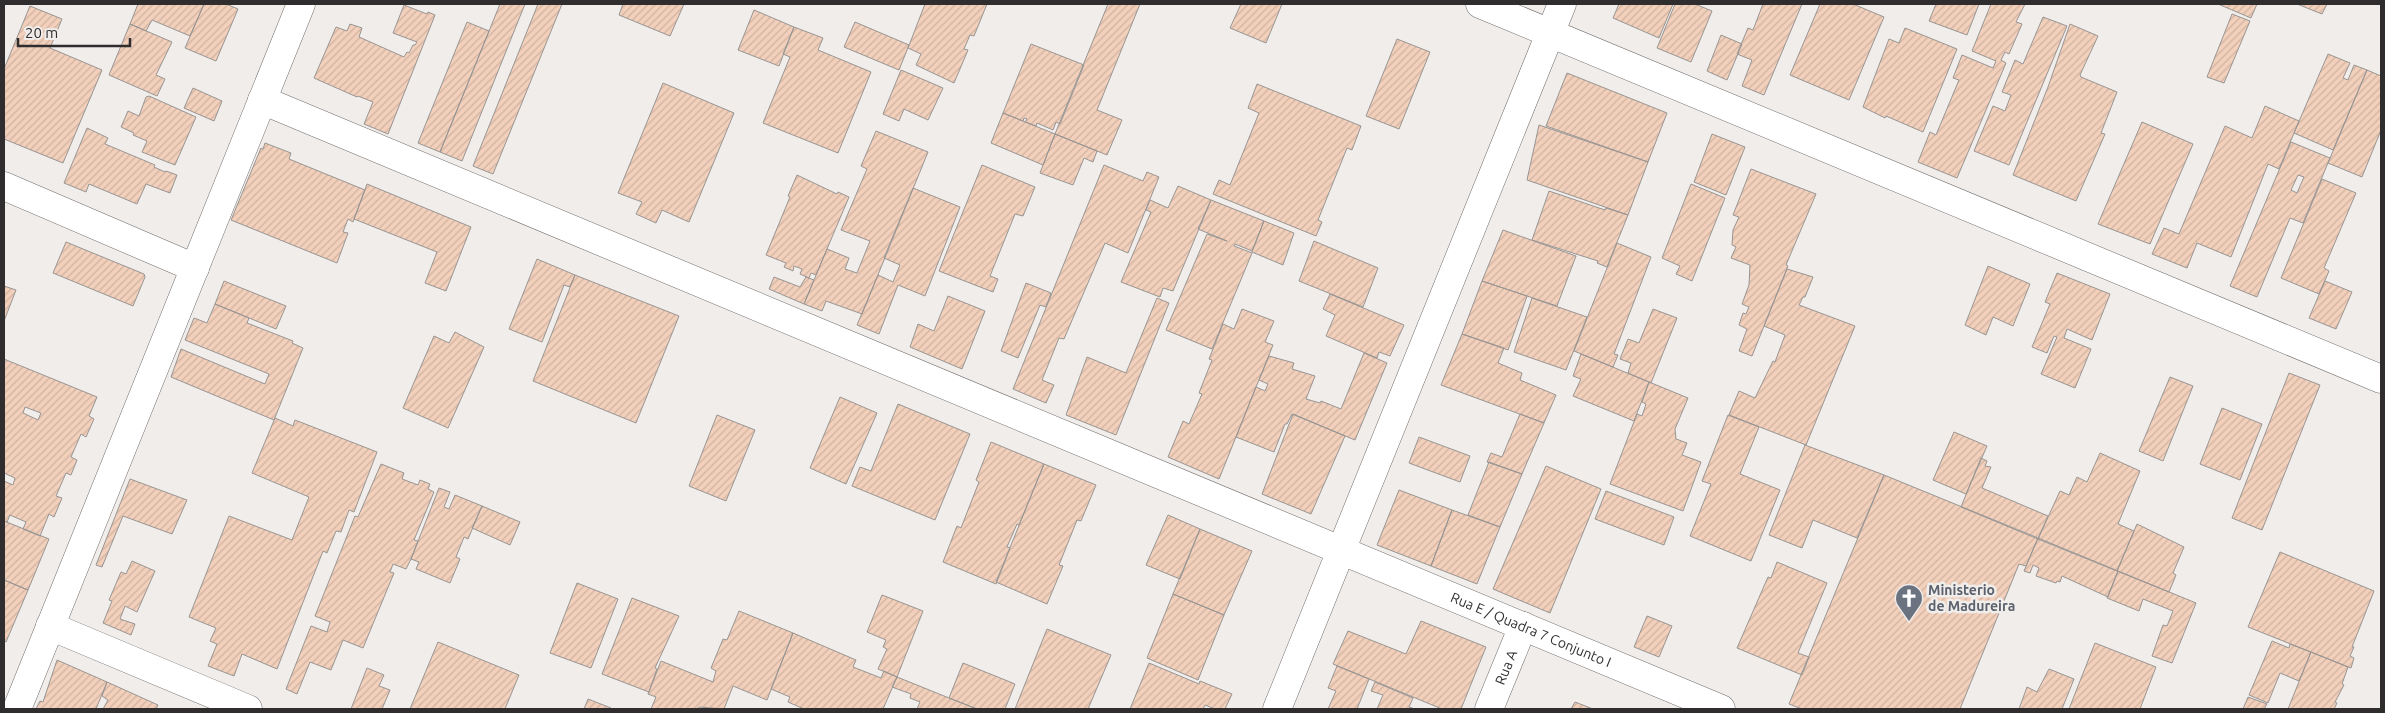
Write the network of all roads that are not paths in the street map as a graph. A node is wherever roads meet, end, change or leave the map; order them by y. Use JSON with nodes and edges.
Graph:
{"nodes":[{"id":1,"x":301,"y":4,"type":"edge"},
{"id":2,"x":1480,"y":4,"type":"edge"},
{"id":3,"x":1562,"y":4,"type":"edge"},
{"id":4,"x":1550,"y":33,"type":"junction"},
{"id":5,"x":262,"y":100,"type":"junction"},
{"id":6,"x":4,"y":186,"type":"edge"},
{"id":7,"x":195,"y":268,"type":"junction"},
{"id":8,"x":2381,"y":379,"type":"edge"},
{"id":9,"x":1341,"y":551,"type":"junction"},
{"id":10,"x":50,"y":626,"type":"junction"},
{"id":11,"x":1523,"y":626,"type":"junction"},
{"id":12,"x":17,"y":709,"type":"edge"},
{"id":13,"x":248,"y":709,"type":"edge"},
{"id":14,"x":1277,"y":709,"type":"edge"},
{"id":15,"x":1490,"y":709,"type":"edge"},
{"id":16,"x":1721,"y":709,"type":"edge"}],
"edges":[{"from":1,"to":5,"type":"street"},
{"from":2,"to":4,"type":"street"},
{"from":3,"to":4,"type":"street"},
{"from":4,"to":8,"type":"street"},
{"from":4,"to":9,"type":"street"},
{"from":5,"to":7,"type":"street"},
{"from":5,"to":9,"type":"street","name":"Rua E / Quadra 7 Conjunto I"},
{"from":6,"to":7,"type":"street"},
{"from":7,"to":10,"type":"street"},
{"from":9,"to":11,"type":"street","name":"Rua E / Quadra 7 Conjunto I"},
{"from":9,"to":14,"type":"street"},
{"from":10,"to":12,"type":"street"},
{"from":10,"to":13,"type":"street"},
{"from":11,"to":15,"type":"street","name":"Rua A"},
{"from":11,"to":16,"type":"street","name":"Rua E / Quadra 7 Conjunto I"}]}
